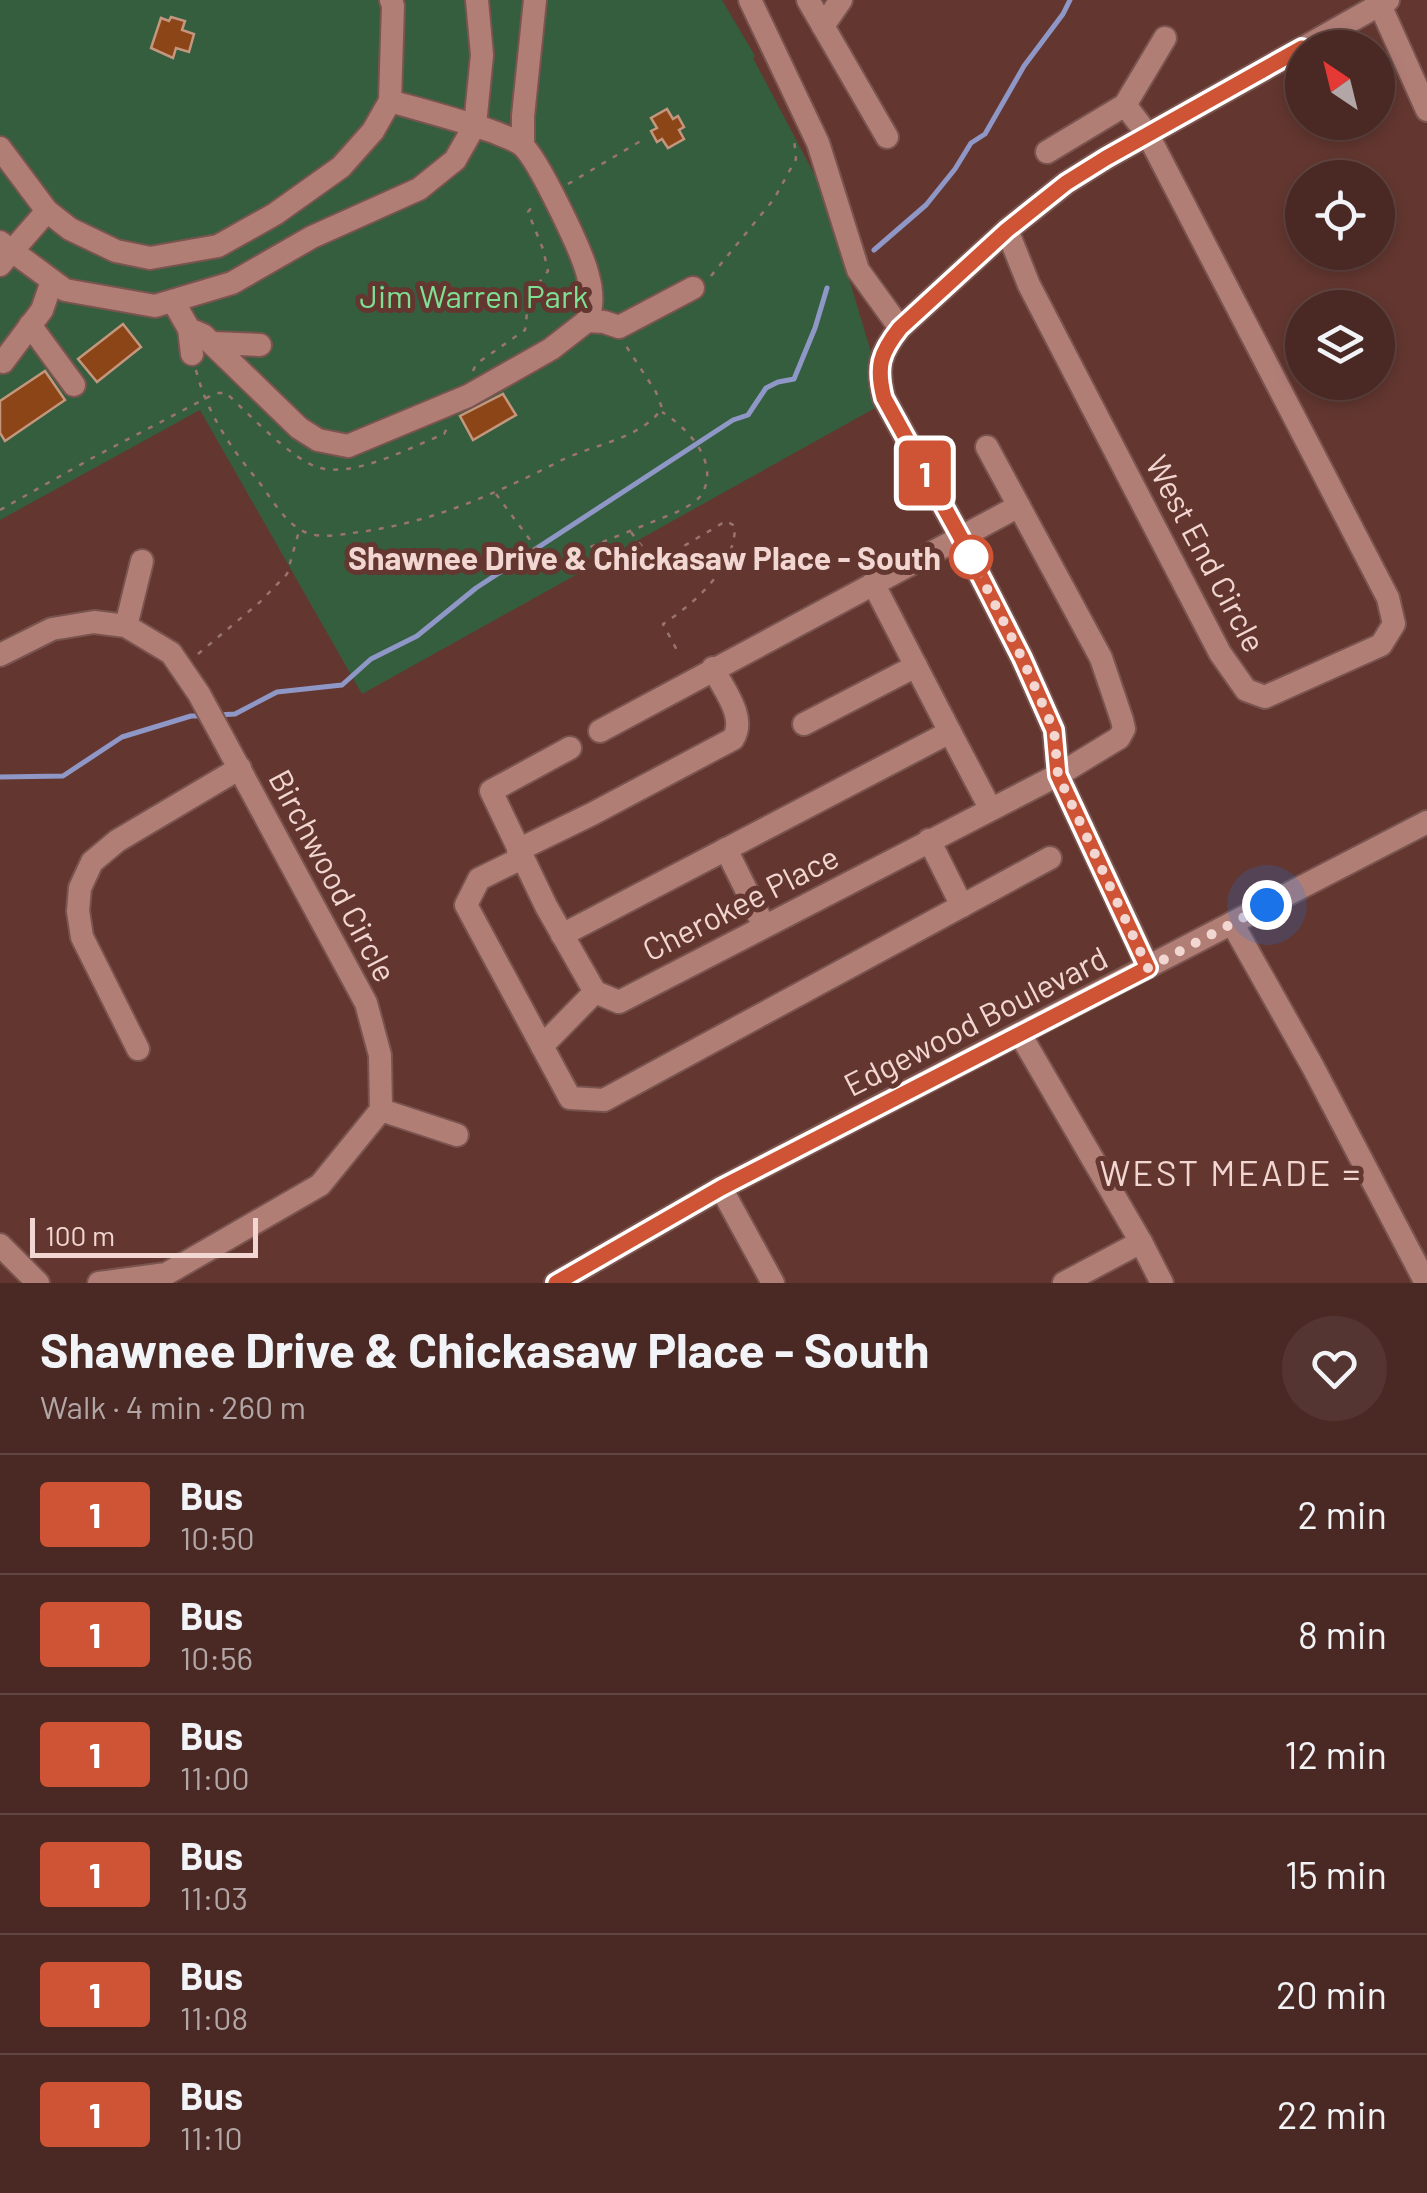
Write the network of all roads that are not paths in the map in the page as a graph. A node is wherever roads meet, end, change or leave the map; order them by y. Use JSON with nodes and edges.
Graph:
{"nodes":[{"id":1,"x":390,"y":0,"type":"edge"},
{"id":2,"x":478,"y":0,"type":"edge"},
{"id":3,"x":534,"y":0,"type":"edge"},
{"id":4,"x":750,"y":0,"type":"edge"},
{"id":5,"x":808,"y":0,"type":"edge"},
{"id":6,"x":841,"y":0,"type":"edge"},
{"id":7,"x":1384,"y":2,"type":"edge"},
{"id":8,"x":823,"y":26,"type":"junction"},
{"id":9,"x":1335,"y":30,"type":"edge"},
{"id":10,"x":1166,"y":38,"type":"dead end"},
{"id":11,"x":1285,"y":58,"type":"edge"},
{"id":12,"x":390,"y":101,"type":"junction"},
{"id":13,"x":1125,"y":105,"type":"junction"},
{"id":14,"x":1427,"y":110,"type":"edge"},
{"id":15,"x":474,"y":125,"type":"junction"},
{"id":16,"x":1148,"y":135,"type":"junction"},
{"id":17,"x":887,"y":137,"type":"dead end"},
{"id":18,"x":523,"y":146,"type":"junction"},
{"id":19,"x":0,"y":148,"type":"edge"},
{"id":20,"x":1047,"y":152,"type":"dead end"},
{"id":21,"x":47,"y":211,"type":"junction"},
{"id":22,"x":276,"y":214,"type":"junction"},
{"id":23,"x":1007,"y":230,"type":"junction"},
{"id":24,"x":296,"y":246,"type":"junction"},
{"id":25,"x":4,"y":253,"type":"edge"},
{"id":26,"x":52,"y":281,"type":"junction"},
{"id":27,"x":693,"y":288,"type":"road end"},
{"id":28,"x":173,"y":300,"type":"junction"},
{"id":29,"x":587,"y":321,"type":"junction"},
{"id":30,"x":30,"y":325,"type":"junction"},
{"id":31,"x":900,"y":328,"type":"junction"},
{"id":32,"x":260,"y":345,"type":"dead end"},
{"id":33,"x":202,"y":348,"type":"junction"},
{"id":34,"x":3,"y":362,"type":"dead end"},
{"id":35,"x":74,"y":385,"type":"dead end"},
{"id":36,"x":987,"y":447,"type":"dead end"},
{"id":37,"x":1019,"y":506,"type":"junction"},
{"id":38,"x":960,"y":536,"type":"junction"},
{"id":39,"x":142,"y":561,"type":"dead end"},
{"id":40,"x":873,"y":583,"type":"junction"},
{"id":41,"x":126,"y":626,"type":"junction"},
{"id":42,"x":0,"y":656,"type":"edge"},
{"id":43,"x":916,"y":666,"type":"junction"},
{"id":44,"x":714,"y":668,"type":"junction"},
{"id":45,"x":804,"y":724,"type":"dead end"},
{"id":46,"x":600,"y":731,"type":"dead end"},
{"id":47,"x":950,"y":732,"type":"junction"},
{"id":48,"x":570,"y":748,"type":"dead end"},
{"id":49,"x":240,"y":768,"type":"junction"},
{"id":50,"x":1058,"y":775,"type":"junction"},
{"id":51,"x":990,"y":808,"type":"junction"},
{"id":52,"x":1427,"y":822,"type":"edge"},
{"id":53,"x":929,"y":840,"type":"junction"},
{"id":54,"x":726,"y":849,"type":"junction"},
{"id":55,"x":520,"y":854,"type":"junction"},
{"id":56,"x":1050,"y":858,"type":"dead end"},
{"id":57,"x":962,"y":906,"type":"junction"},
{"id":58,"x":1232,"y":923,"type":"junction"},
{"id":59,"x":764,"y":926,"type":"junction"},
{"id":60,"x":562,"y":934,"type":"junction"},
{"id":61,"x":1148,"y":968,"type":"junction"},
{"id":62,"x":596,"y":992,"type":"junction"},
{"id":63,"x":1020,"y":1034,"type":"junction"},
{"id":64,"x":542,"y":1046,"type":"junction"},
{"id":65,"x":138,"y":1049,"type":"dead end"},
{"id":66,"x":381,"y":1110,"type":"junction"},
{"id":67,"x":457,"y":1134,"type":"dead end"},
{"id":68,"x":721,"y":1188,"type":"junction"},
{"id":69,"x":1141,"y":1242,"type":"junction"},
{"id":70,"x":0,"y":1245,"type":"edge"},
{"id":71,"x":38,"y":1283,"type":"edge"},
{"id":72,"x":99,"y":1283,"type":"edge"},
{"id":73,"x":556,"y":1283,"type":"edge"},
{"id":74,"x":773,"y":1283,"type":"edge"},
{"id":75,"x":1064,"y":1283,"type":"edge"},
{"id":76,"x":1162,"y":1283,"type":"edge"},
{"id":77,"x":1426,"y":1283,"type":"edge"}],
"edges":[{"from":1,"to":12,"type":"street"},
{"from":2,"to":15,"type":"street"},
{"from":3,"to":18,"type":"street"},
{"from":4,"to":31,"type":"street"},
{"from":5,"to":8,"type":"street"},
{"from":6,"to":8,"type":"street"},
{"from":7,"to":9,"type":"street"},
{"from":7,"to":14,"type":"street"},
{"from":8,"to":17,"type":"street"},
{"from":10,"to":13,"type":"street"},
{"from":11,"to":16,"type":"street"},
{"from":12,"to":15,"type":"street"},
{"from":12,"to":22,"type":"street"},
{"from":13,"to":16,"type":"street","name":"West End Circle"},
{"from":13,"to":20,"type":"street"},
{"from":15,"to":18,"type":"street"},
{"from":15,"to":24,"type":"street"},
{"from":16,"to":23,"type":"street"},
{"from":16,"to":23,"type":"street","name":"West End Circle"},
{"from":18,"to":29,"type":"street"},
{"from":19,"to":21,"type":"street"},
{"from":21,"to":22,"type":"street"},
{"from":21,"to":25,"type":"street"},
{"from":22,"to":24,"type":"street"},
{"from":23,"to":31,"type":"street"},
{"from":24,"to":28,"type":"street"},
{"from":25,"to":26,"type":"street"},
{"from":26,"to":28,"type":"street"},
{"from":26,"to":30,"type":"street"},
{"from":27,"to":29,"type":"street"},
{"from":28,"to":33,"type":"street"},
{"from":29,"to":33,"type":"street"},
{"from":30,"to":34,"type":"street"},
{"from":30,"to":35,"type":"street"},
{"from":31,"to":38,"type":"street"},
{"from":32,"to":33,"type":"street"},
{"from":36,"to":37,"type":"street"},
{"from":37,"to":38,"type":"street"},
{"from":37,"to":50,"type":"street","name":"Cherokee Place"},
{"from":38,"to":40,"type":"street"},
{"from":38,"to":50,"type":"street"},
{"from":39,"to":41,"type":"street"},
{"from":40,"to":43,"type":"street"},
{"from":40,"to":44,"type":"street"},
{"from":41,"to":42,"type":"street","name":"Birchwood Circle"},
{"from":41,"to":49,"type":"street","name":"Birchwood Circle"},
{"from":43,"to":45,"type":"street"},
{"from":43,"to":47,"type":"street"},
{"from":44,"to":46,"type":"street"},
{"from":44,"to":55,"type":"street"},
{"from":47,"to":51,"type":"street"},
{"from":47,"to":54,"type":"street"},
{"from":48,"to":55,"type":"street"},
{"from":49,"to":65,"type":"street"},
{"from":49,"to":66,"type":"street","name":"Birchwood Circle"},
{"from":50,"to":51,"type":"street","name":"Cherokee Place"},
{"from":50,"to":61,"type":"street"},
{"from":51,"to":53,"type":"street","name":"Cherokee Place"},
{"from":52,"to":58,"type":"street","name":"Edgewood Boulevard"},
{"from":53,"to":57,"type":"street"},
{"from":53,"to":59,"type":"street","name":"Cherokee Place"},
{"from":54,"to":59,"type":"street"},
{"from":54,"to":60,"type":"street"},
{"from":55,"to":60,"type":"street"},
{"from":55,"to":64,"type":"street"},
{"from":56,"to":57,"type":"street"},
{"from":57,"to":64,"type":"street"},
{"from":58,"to":61,"type":"street","name":"Edgewood Boulevard"},
{"from":58,"to":77,"type":"street"},
{"from":59,"to":62,"type":"street","name":"Cherokee Place"},
{"from":60,"to":62,"type":"street"},
{"from":61,"to":63,"type":"street","name":"Edgewood Boulevard"},
{"from":62,"to":64,"type":"street"},
{"from":63,"to":68,"type":"street","name":"Edgewood Boulevard"},
{"from":63,"to":69,"type":"street"},
{"from":66,"to":67,"type":"street"},
{"from":66,"to":72,"type":"street"},
{"from":68,"to":73,"type":"street","name":"Edgewood Boulevard"},
{"from":68,"to":74,"type":"street"},
{"from":69,"to":75,"type":"street"},
{"from":69,"to":76,"type":"street"},
{"from":70,"to":71,"type":"street"}]}
